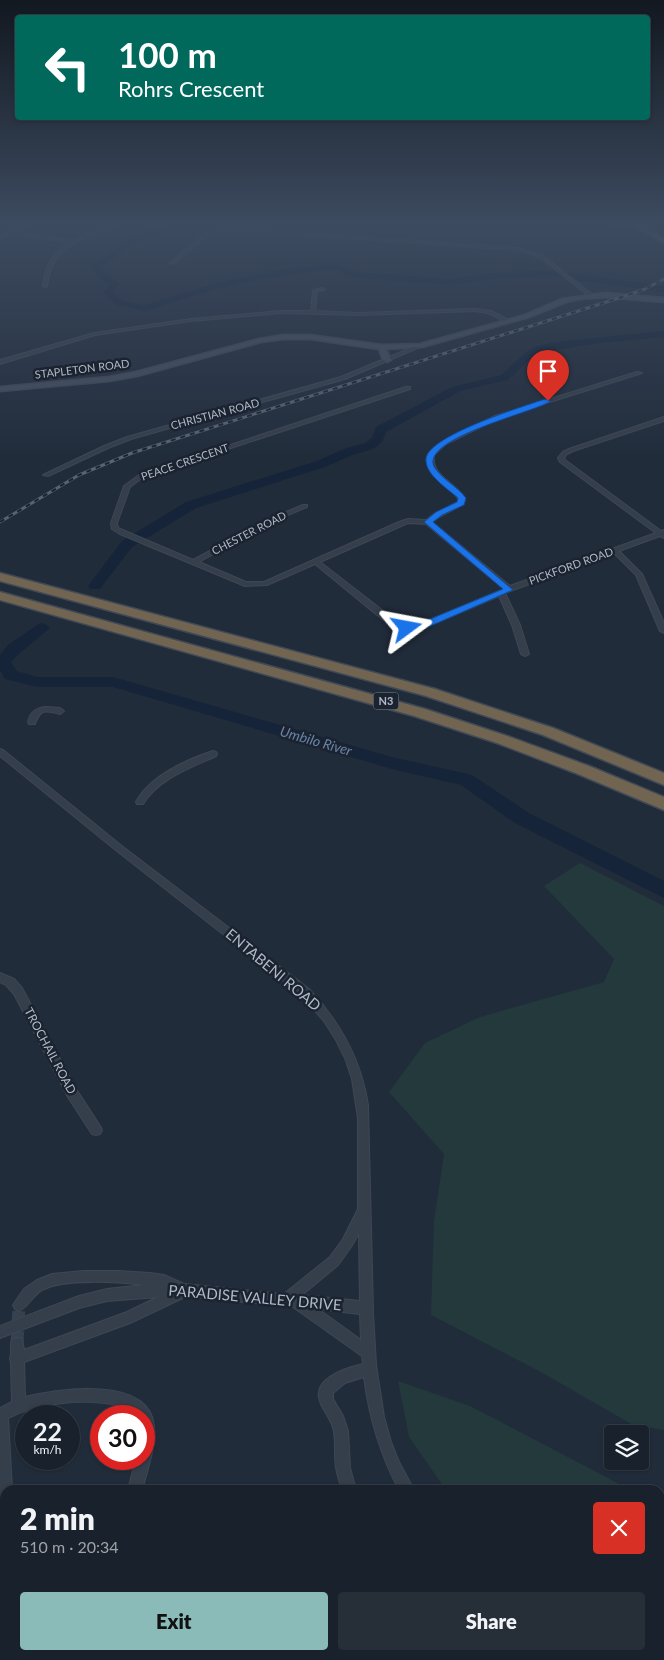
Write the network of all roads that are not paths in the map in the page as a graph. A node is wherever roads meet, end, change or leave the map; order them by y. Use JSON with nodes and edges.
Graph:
{"nodes":[{"id":1,"x":314,"y":301,"type":"edge"},
{"id":2,"x":561,"y":301,"type":"edge"},
{"id":3,"x":313,"y":313,"type":"junction"},
{"id":4,"x":509,"y":321,"type":"junction"},
{"id":5,"x":420,"y":346,"type":"junction"},
{"id":6,"x":382,"y":347,"type":"junction"},
{"id":7,"x":386,"y":360,"type":"junction"},
{"id":8,"x":0,"y":362,"type":"edge"},
{"id":9,"x":639,"y":373,"type":"dead end"},
{"id":10,"x":408,"y":388,"type":"dead end"},
{"id":11,"x":0,"y":389,"type":"edge"},
{"id":12,"x":664,"y":419,"type":"edge"},
{"id":13,"x":46,"y":476,"type":"dead end"},
{"id":14,"x":305,"y":506,"type":"dead end"},
{"id":15,"x":428,"y":522,"type":"junction"},
{"id":16,"x":663,"y":534,"type":"edge"},
{"id":17,"x":149,"y":544,"type":"joint"},
{"id":18,"x":615,"y":550,"type":"junction"},
{"id":19,"x":315,"y":561,"type":"junction"},
{"id":20,"x":193,"y":562,"type":"junction"},
{"id":21,"x":0,"y":577,"type":"edge"},
{"id":22,"x":509,"y":590,"type":"junction"},
{"id":23,"x":501,"y":593,"type":"junction"},
{"id":24,"x":0,"y":596,"type":"edge"},
{"id":25,"x":50,"y":611,"type":"joint"},
{"id":26,"x":100,"y":624,"type":"joint"},
{"id":27,"x":664,"y":631,"type":"edge"},
{"id":28,"x":525,"y":654,"type":"dead end"},
{"id":29,"x":60,"y":711,"type":"dead end"},
{"id":30,"x":32,"y":722,"type":"dead end"},
{"id":31,"x":0,"y":752,"type":"edge"},
{"id":32,"x":212,"y":754,"type":"dead end"},
{"id":33,"x":664,"y":779,"type":"edge"},
{"id":34,"x":140,"y":802,"type":"dead end"},
{"id":35,"x":664,"y":804,"type":"edge"},
{"id":36,"x":0,"y":977,"type":"edge"},
{"id":37,"x":96,"y":1130,"type":"dead end"},
{"id":38,"x":364,"y":1210,"type":"junction"},
{"id":39,"x":186,"y":1290,"type":"junction"},
{"id":40,"x":291,"y":1300,"type":"junction"},
{"id":41,"x":19,"y":1305,"type":"tunnel mouth"},
{"id":42,"x":366,"y":1308,"type":"junction"},
{"id":43,"x":0,"y":1332,"type":"edge"},
{"id":44,"x":17,"y":1344,"type":"tunnel mouth"},
{"id":45,"x":367,"y":1352,"type":"junction"},
{"id":46,"x":16,"y":1359,"type":"junction"},
{"id":47,"x":369,"y":1369,"type":"junction"},
{"id":48,"x":19,"y":1405,"type":"joint"},
{"id":49,"x":134,"y":1405,"type":"edge"},
{"id":50,"x":15,"y":1407,"type":"edge"},
{"id":51,"x":0,"y":1415,"type":"edge"},
{"id":52,"x":140,"y":1470,"type":"edge"},
{"id":53,"x":4,"y":1485,"type":"edge"},
{"id":54,"x":136,"y":1485,"type":"edge"},
{"id":55,"x":348,"y":1485,"type":"edge"},
{"id":56,"x":404,"y":1485,"type":"edge"}],
"edges":[{"from":1,"to":3,"type":"street"},
{"from":2,"to":4,"type":"main road","name":"STAPLETON ROAD"},
{"from":3,"to":4,"type":"street"},
{"from":3,"to":8,"type":"street"},
{"from":4,"to":5,"type":"main road","name":"STAPLETON ROAD"},
{"from":5,"to":6,"type":"main road","name":"STAPLETON ROAD"},
{"from":5,"to":7,"type":"street","name":"CHRISTIAN ROAD"},
{"from":6,"to":7,"type":"main road"},
{"from":6,"to":11,"type":"main road","name":"STAPLETON ROAD"},
{"from":7,"to":13,"type":"street","name":"CHRISTIAN ROAD"},
{"from":9,"to":15,"type":"street"},
{"from":10,"to":17,"type":"street","name":"PEACE CRESCENT"},
{"from":12,"to":16,"type":"street"},
{"from":14,"to":20,"type":"street","name":"CHESTER ROAD"},
{"from":15,"to":19,"type":"street","name":"PEACE CRESCENT"},
{"from":15,"to":22,"type":"street"},
{"from":16,"to":18,"type":"street","name":"PICKFORD ROAD"},
{"from":17,"to":20,"type":"street","name":"PEACE CRESCENT"},
{"from":18,"to":22,"type":"street","name":"PICKFORD ROAD"},
{"from":18,"to":27,"type":"street"},
{"from":19,"to":20,"type":"street","name":"PEACE CRESCENT"},
{"from":19,"to":23,"type":"street","name":"PICKFORD ROAD"},
{"from":21,"to":33,"type":"highway","number":"N3"},
{"from":22,"to":23,"type":"street","name":"PICKFORD ROAD"},
{"from":23,"to":28,"type":"street"},
{"from":24,"to":25,"type":"highway","number":"N3"},
{"from":25,"to":26,"type":"highway","number":"N3"},
{"from":26,"to":35,"type":"highway","number":"N3"},
{"from":29,"to":30,"type":"street"},
{"from":31,"to":38,"type":"street","name":"ENTABENI ROAD"},
{"from":32,"to":34,"type":"street"},
{"from":36,"to":37,"type":"street","name":"TROCHAIL ROAD"},
{"from":38,"to":40,"type":"street"},
{"from":38,"to":42,"type":"street","name":"ENTABENI ROAD"},
{"from":39,"to":40,"type":"street","name":"PARADISE VALLEY DRIVE"},
{"from":39,"to":41,"type":"street"},
{"from":39,"to":43,"type":"street","name":"PARADISE VALLEY DRIVE"},
{"from":39,"to":46,"type":"street"},
{"from":40,"to":42,"type":"street","name":"PARADISE VALLEY DRIVE"},
{"from":40,"to":45,"type":"street"},
{"from":42,"to":45,"type":"street","name":"ENTABENI ROAD"},
{"from":44,"to":46,"type":"street"},
{"from":45,"to":47,"type":"street","name":"ENTABENI ROAD"},
{"from":46,"to":48,"type":"street"},
{"from":47,"to":55,"type":"street"},
{"from":47,"to":56,"type":"street","name":"ENTABENI ROAD"},
{"from":48,"to":49,"type":"street"},
{"from":50,"to":51,"type":"street"},
{"from":51,"to":53,"type":"street"},
{"from":52,"to":54,"type":"street"}]}
